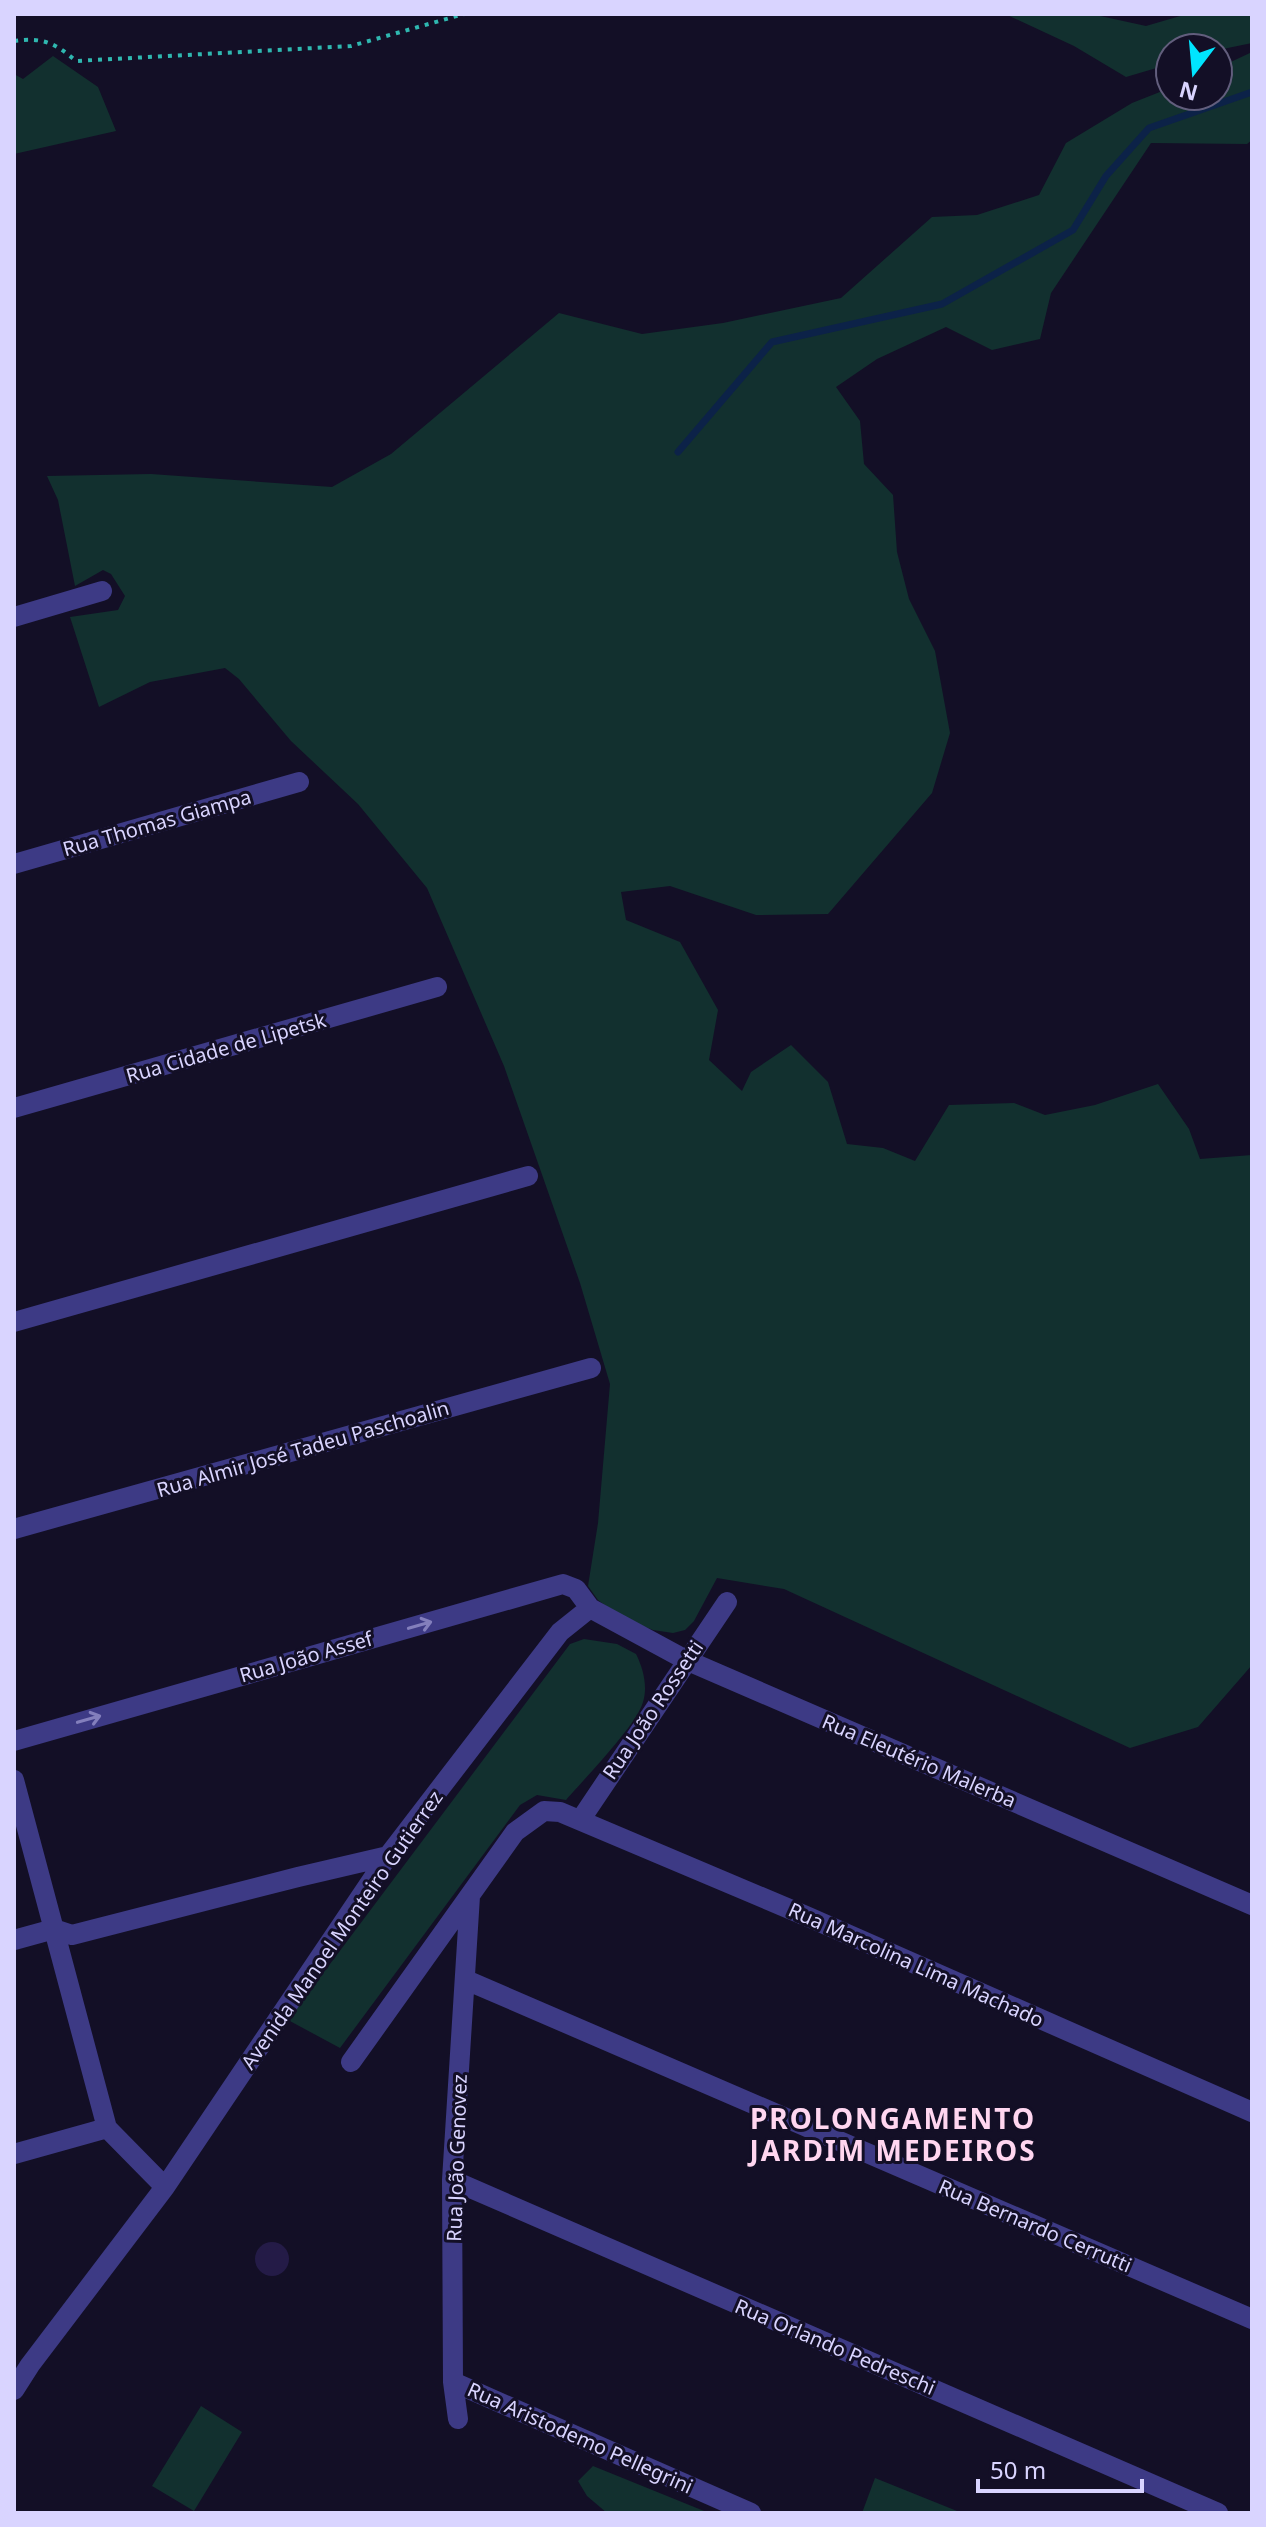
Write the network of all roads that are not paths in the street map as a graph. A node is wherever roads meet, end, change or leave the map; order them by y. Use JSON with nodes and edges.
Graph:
{"nodes":[{"id":1,"x":102,"y":591,"type":"dead end"},
{"id":2,"x":14,"y":617,"type":"edge"},
{"id":3,"x":299,"y":782,"type":"dead end"},
{"id":4,"x":14,"y":864,"type":"edge"},
{"id":5,"x":437,"y":987,"type":"dead end"},
{"id":6,"x":14,"y":1108,"type":"edge"},
{"id":7,"x":528,"y":1176,"type":"dead end"},
{"id":8,"x":14,"y":1322,"type":"edge"},
{"id":9,"x":591,"y":1368,"type":"dead end"},
{"id":10,"x":14,"y":1529,"type":"edge"},
{"id":11,"x":727,"y":1602,"type":"dead end"},
{"id":12,"x":590,"y":1608,"type":"junction"},
{"id":13,"x":686,"y":1660,"type":"junction"},
{"id":14,"x":14,"y":1741,"type":"edge"},
{"id":15,"x":14,"y":1780,"type":"edge"},
{"id":16,"x":581,"y":1819,"type":"junction"},
{"id":17,"x":388,"y":1856,"type":"junction"},
{"id":18,"x":470,"y":1896,"type":"junction"},
{"id":19,"x":1252,"y":1905,"type":"edge"},
{"id":20,"x":54,"y":1929,"type":"junction"},
{"id":21,"x":14,"y":1940,"type":"edge"},
{"id":22,"x":466,"y":1980,"type":"junction"},
{"id":23,"x":351,"y":2062,"type":"dead end"},
{"id":24,"x":1252,"y":2112,"type":"edge"},
{"id":25,"x":107,"y":2128,"type":"junction"},
{"id":26,"x":14,"y":2154,"type":"edge"},
{"id":27,"x":452,"y":2180,"type":"junction"},
{"id":28,"x":165,"y":2187,"type":"junction"},
{"id":29,"x":1252,"y":2319,"type":"edge"},
{"id":30,"x":22,"y":2367,"type":"edge"},
{"id":31,"x":453,"y":2382,"type":"junction"},
{"id":32,"x":14,"y":2390,"type":"edge"},
{"id":33,"x":458,"y":2419,"type":"dead end"},
{"id":34,"x":751,"y":2513,"type":"edge"},
{"id":35,"x":1218,"y":2513,"type":"edge"}],
"edges":[{"from":1,"to":2,"type":"street"},
{"from":3,"to":4,"type":"street","name":"Rua Thomas Giampa"},
{"from":5,"to":6,"type":"street","name":"Rua Cidade de Lipetsk"},
{"from":7,"to":8,"type":"street"},
{"from":9,"to":10,"type":"street","name":"Rua Almir José Tadeu Paschoalin"},
{"from":11,"to":13,"type":"street","name":"Rua João Rossetti"},
{"from":12,"to":13,"type":"street","name":"Rua Eleutério Malerba"},
{"from":14,"to":12,"type":"street","name":"Rua João Assef","one_way":true},
{"from":12,"to":17,"type":"street","name":"Avenida Manoel Monteiro Gutierrez"},
{"from":13,"to":16,"type":"street","name":"Rua João Rossetti"},
{"from":13,"to":19,"type":"street","name":"Rua Eleutério Malerba"},
{"from":15,"to":20,"type":"street"},
{"from":16,"to":18,"type":"street","name":"Rua Marcolina Lima Machado"},
{"from":16,"to":24,"type":"street","name":"Rua Marcolina Lima Machado"},
{"from":17,"to":20,"type":"street"},
{"from":17,"to":28,"type":"street","name":"Avenida Manoel Monteiro Gutierrez"},
{"from":18,"to":22,"type":"street","name":"Rua João Genovez"},
{"from":18,"to":23,"type":"street","name":"Rua Marcolina Lima Machado"},
{"from":20,"to":21,"type":"street"},
{"from":20,"to":25,"type":"street"},
{"from":22,"to":27,"type":"street","name":"Rua João Genovez"},
{"from":22,"to":29,"type":"street","name":"Rua Bernardo Cerrutti"},
{"from":25,"to":26,"type":"street"},
{"from":25,"to":28,"type":"street"},
{"from":27,"to":31,"type":"street","name":"Rua João Genovez"},
{"from":27,"to":35,"type":"street","name":"Rua Orlando Pedreschi"},
{"from":28,"to":30,"type":"street","name":"Avenida Manoel Monteiro Gutierrez"},
{"from":30,"to":32,"type":"street","name":"Avenida Manoel Monteiro Gutierrez"},
{"from":31,"to":33,"type":"street","name":"Rua João Genovez"},
{"from":31,"to":34,"type":"street","name":"Rua Aristodemo Pellegrini"}]}
